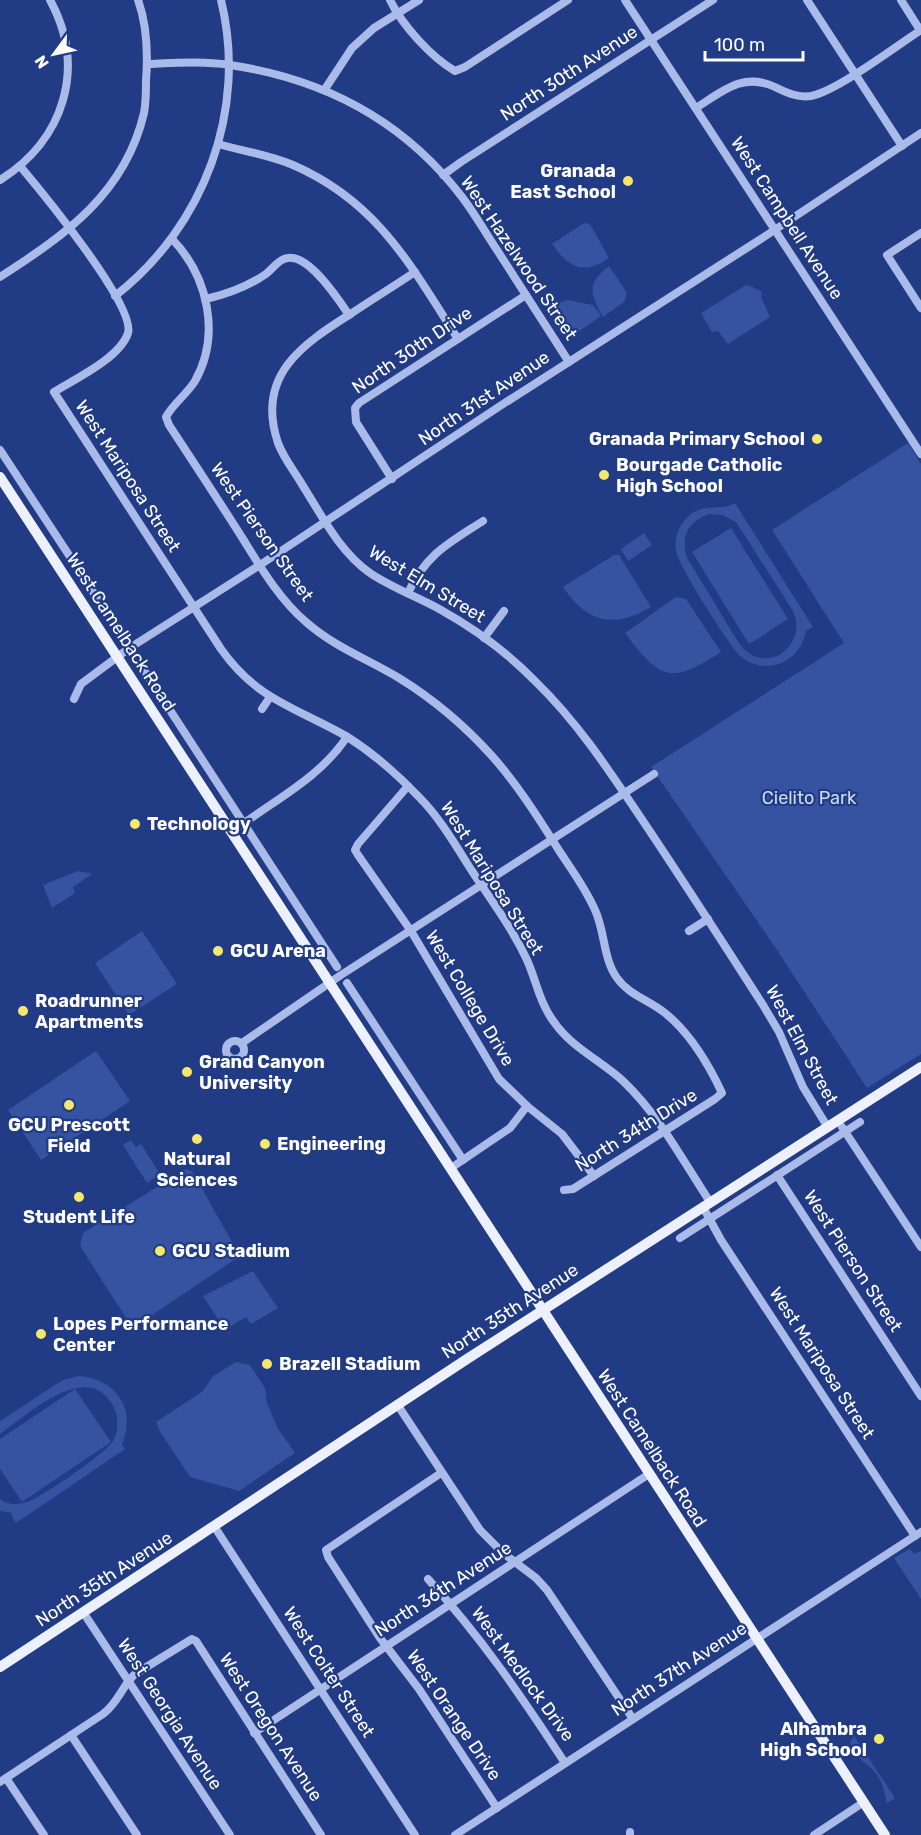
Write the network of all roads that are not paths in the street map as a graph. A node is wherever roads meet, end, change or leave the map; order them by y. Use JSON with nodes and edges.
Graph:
{"nodes":[{"id":1,"x":50,"y":0,"type":"edge"},
{"id":2,"x":138,"y":0,"type":"edge"},
{"id":3,"x":221,"y":0,"type":"edge"},
{"id":4,"x":390,"y":0,"type":"edge"},
{"id":5,"x":419,"y":0,"type":"edge"},
{"id":6,"x":568,"y":0,"type":"edge"},
{"id":7,"x":625,"y":0,"type":"edge"},
{"id":8,"x":713,"y":0,"type":"edge"},
{"id":9,"x":807,"y":0,"type":"edge"},
{"id":10,"x":901,"y":0,"type":"edge"},
{"id":11,"x":397,"y":14,"type":"junction"},
{"id":12,"x":921,"y":30,"type":"edge"},
{"id":13,"x":652,"y":40,"type":"junction"},
{"id":14,"x":148,"y":64,"type":"junction"},
{"id":15,"x":229,"y":65,"type":"junction"},
{"id":16,"x":854,"y":74,"type":"junction"},
{"id":17,"x":325,"y":89,"type":"junction"},
{"id":18,"x":696,"y":108,"type":"junction"},
{"id":19,"x":921,"y":133,"type":"edge"},
{"id":20,"x":218,"y":144,"type":"junction"},
{"id":21,"x":902,"y":146,"type":"junction"},
{"id":22,"x":20,"y":166,"type":"junction"},
{"id":23,"x":443,"y":175,"type":"junction"},
{"id":24,"x":0,"y":180,"type":"edge"},
{"id":25,"x":71,"y":228,"type":"junction"},
{"id":26,"x":775,"y":229,"type":"junction"},
{"id":27,"x":921,"y":233,"type":"edge"},
{"id":28,"x":172,"y":239,"type":"junction"},
{"id":29,"x":415,"y":272,"type":"junction"},
{"id":30,"x":0,"y":277,"type":"edge"},
{"id":31,"x":526,"y":295,"type":"junction"},
{"id":32,"x":115,"y":296,"type":"junction"},
{"id":33,"x":206,"y":299,"type":"junction"},
{"id":34,"x":921,"y":308,"type":"edge"},
{"id":35,"x":349,"y":315,"type":"junction"},
{"id":36,"x":458,"y":339,"type":"junction"},
{"id":37,"x":569,"y":362,"type":"junction"},
{"id":38,"x":0,"y":450,"type":"edge"},
{"id":39,"x":921,"y":454,"type":"edge"},
{"id":40,"x":0,"y":477,"type":"edge"},
{"id":41,"x":392,"y":479,"type":"junction"},
{"id":42,"x":483,"y":521,"type":"dead end"},
{"id":43,"x":327,"y":522,"type":"junction"},
{"id":44,"x":52,"y":529,"type":"junction"},
{"id":45,"x":40,"y":538,"type":"junction"},
{"id":46,"x":260,"y":566,"type":"junction"},
{"id":47,"x":408,"y":593,"type":"junction"},
{"id":48,"x":194,"y":607,"type":"junction"},
{"id":49,"x":504,"y":611,"type":"dead end"},
{"id":50,"x":122,"y":636,"type":"dead end"},
{"id":51,"x":484,"y":638,"type":"junction"},
{"id":52,"x":118,"y":656,"type":"junction"},
{"id":53,"x":140,"y":664,"type":"dead end"},
{"id":54,"x":270,"y":697,"type":"junction"},
{"id":55,"x":74,"y":699,"type":"dead end"},
{"id":56,"x":262,"y":710,"type":"dead end"},
{"id":57,"x":186,"y":736,"type":"junction"},
{"id":58,"x":347,"y":737,"type":"junction"},
{"id":59,"x":175,"y":744,"type":"junction"},
{"id":60,"x":654,"y":774,"type":"dead end"},
{"id":61,"x":408,"y":786,"type":"junction"},
{"id":62,"x":624,"y":793,"type":"junction"},
{"id":63,"x":243,"y":824,"type":"junction"},
{"id":64,"x":232,"y":832,"type":"junction"},
{"id":65,"x":552,"y":839,"type":"junction"},
{"id":66,"x":481,"y":885,"type":"junction"},
{"id":67,"x":292,"y":899,"type":"junction"},
{"id":68,"x":281,"y":907,"type":"junction"},
{"id":69,"x":708,"y":919,"type":"junction"},
{"id":70,"x":411,"y":931,"type":"junction"},
{"id":71,"x":689,"y":931,"type":"dead end"},
{"id":72,"x":337,"y":967,"type":"dead end"},
{"id":73,"x":330,"y":983,"type":"junction"},
{"id":74,"x":346,"y":983,"type":"dead end"},
{"id":75,"x":242,"y":1043,"type":"dead end"},
{"id":76,"x":921,"y":1067,"type":"edge"},
{"id":77,"x":404,"y":1070,"type":"junction"},
{"id":78,"x":392,"y":1078,"type":"junction"},
{"id":79,"x":722,"y":1093,"type":"joint"},
{"id":80,"x":527,"y":1106,"type":"junction"},
{"id":81,"x":860,"y":1122,"type":"dead end"},
{"id":82,"x":832,"y":1123,"type":"junction"},
{"id":83,"x":665,"y":1131,"type":"junction"},
{"id":84,"x":844,"y":1131,"type":"junction"},
{"id":85,"x":463,"y":1160,"type":"junction"},
{"id":86,"x":451,"y":1168,"type":"junction"},
{"id":87,"x":777,"y":1175,"type":"junction"},
{"id":88,"x":594,"y":1176,"type":"junction"},
{"id":89,"x":564,"y":1190,"type":"dead end"},
{"id":90,"x":706,"y":1205,"type":"junction"},
{"id":91,"x":710,"y":1218,"type":"junction"},
{"id":92,"x":680,"y":1238,"type":"dead end"},
{"id":93,"x":921,"y":1247,"type":"edge"},
{"id":94,"x":543,"y":1310,"type":"junction"},
{"id":95,"x":921,"y":1396,"type":"edge"},
{"id":96,"x":397,"y":1404,"type":"junction"},
{"id":97,"x":441,"y":1473,"type":"junction"},
{"id":98,"x":649,"y":1474,"type":"junction"},
{"id":99,"x":214,"y":1526,"type":"junction"},
{"id":100,"x":918,"y":1534,"type":"edge"},
{"id":101,"x":516,"y":1561,"type":"junction"},
{"id":102,"x":428,"y":1579,"type":"dead end"},
{"id":103,"x":450,"y":1604,"type":"junction"},
{"id":104,"x":83,"y":1612,"type":"junction"},
{"id":105,"x":756,"y":1638,"type":"junction"},
{"id":106,"x":386,"y":1646,"type":"junction"},
{"id":107,"x":0,"y":1667,"type":"edge"},
{"id":108,"x":128,"y":1680,"type":"junction"},
{"id":109,"x":321,"y":1689,"type":"junction"},
{"id":110,"x":633,"y":1719,"type":"junction"},
{"id":111,"x":254,"y":1733,"type":"junction"},
{"id":112,"x":71,"y":1735,"type":"junction"},
{"id":113,"x":565,"y":1763,"type":"junction"},
{"id":114,"x":3,"y":1780,"type":"edge"},
{"id":115,"x":864,"y":1802,"type":"junction"},
{"id":116,"x":497,"y":1808,"type":"junction"},
{"id":117,"x":44,"y":1835,"type":"edge"},
{"id":118,"x":137,"y":1835,"type":"edge"},
{"id":119,"x":230,"y":1835,"type":"edge"},
{"id":120,"x":321,"y":1835,"type":"edge"},
{"id":121,"x":415,"y":1835,"type":"edge"},
{"id":122,"x":455,"y":1835,"type":"edge"},
{"id":123,"x":814,"y":1835,"type":"edge"},
{"id":124,"x":885,"y":1835,"type":"edge"}],
"edges":[{"from":1,"to":22,"type":"street"},
{"from":2,"to":14,"type":"street"},
{"from":3,"to":15,"type":"street"},
{"from":4,"to":11,"type":"street"},
{"from":5,"to":11,"type":"street"},
{"from":6,"to":11,"type":"street"},
{"from":7,"to":13,"type":"street","name":"West Campbell Avenue"},
{"from":8,"to":13,"type":"street","name":"North 30th Avenue"},
{"from":9,"to":16,"type":"street"},
{"from":10,"to":12,"type":"street"},
{"from":11,"to":17,"type":"street"},
{"from":12,"to":16,"type":"street"},
{"from":13,"to":18,"type":"street","name":"West Campbell Avenue"},
{"from":13,"to":23,"type":"street","name":"North 30th Avenue"},
{"from":14,"to":15,"type":"street","name":"West Hazelwood Street"},
{"from":14,"to":25,"type":"street"},
{"from":15,"to":17,"type":"street","name":"West Hazelwood Street"},
{"from":15,"to":20,"type":"street"},
{"from":16,"to":18,"type":"street"},
{"from":16,"to":21,"type":"street"},
{"from":17,"to":23,"type":"street","name":"West Hazelwood Street"},
{"from":18,"to":26,"type":"street","name":"West Campbell Avenue"},
{"from":19,"to":21,"type":"street","name":"North 31st Avenue"},
{"from":20,"to":28,"type":"street"},
{"from":20,"to":29,"type":"street"},
{"from":21,"to":26,"type":"street","name":"North 31st Avenue"},
{"from":22,"to":24,"type":"street"},
{"from":22,"to":25,"type":"street","name":"West Mariposa Street"},
{"from":23,"to":31,"type":"street","name":"West Hazelwood Street"},
{"from":25,"to":30,"type":"street"},
{"from":25,"to":32,"type":"street","name":"West Mariposa Street"},
{"from":26,"to":37,"type":"street","name":"North 31st Avenue"},
{"from":26,"to":39,"type":"street","name":"West Campbell Avenue"},
{"from":27,"to":34,"type":"street"},
{"from":28,"to":32,"type":"street"},
{"from":28,"to":33,"type":"street","name":"West Pierson Street"},
{"from":29,"to":35,"type":"street"},
{"from":29,"to":36,"type":"street"},
{"from":31,"to":36,"type":"street","name":"North 30th Drive"},
{"from":31,"to":37,"type":"street","name":"West Hazelwood Street"},
{"from":32,"to":48,"type":"street","name":"West Mariposa Street"},
{"from":33,"to":35,"type":"street"},
{"from":33,"to":46,"type":"street","name":"West Pierson Street"},
{"from":35,"to":43,"type":"street","name":"West Elm Street"},
{"from":36,"to":41,"type":"street","name":"North 30th Drive"},
{"from":37,"to":41,"type":"street","name":"North 31st Avenue"},
{"from":38,"to":44,"type":"street","name":"West Camelback Road"},
{"from":40,"to":45,"type":"main road","name":"West Camelback Road"},
{"from":41,"to":43,"type":"street","name":"North 31st Avenue"},
{"from":42,"to":47,"type":"street"},
{"from":43,"to":46,"type":"street","name":"North 31st Avenue"},
{"from":43,"to":47,"type":"street","name":"West Elm Street"},
{"from":44,"to":45,"type":"street"},
{"from":44,"to":50,"type":"street","name":"West Camelback Road"},
{"from":45,"to":52,"type":"main road","name":"West Camelback Road"},
{"from":46,"to":48,"type":"street","name":"North 31st Avenue"},
{"from":46,"to":65,"type":"street","name":"West Pierson Street"},
{"from":47,"to":51,"type":"street","name":"West Elm Street"},
{"from":48,"to":52,"type":"street","name":"North 31st Avenue"},
{"from":48,"to":54,"type":"street","name":"West Mariposa Street"},
{"from":49,"to":51,"type":"street"},
{"from":51,"to":62,"type":"street","name":"West Elm Street"},
{"from":52,"to":55,"type":"street","name":"North 31st Avenue"},
{"from":52,"to":59,"type":"main road","name":"West Camelback Road"},
{"from":53,"to":57,"type":"street","name":"West Camelback Road"},
{"from":54,"to":56,"type":"street"},
{"from":54,"to":58,"type":"street","name":"West Mariposa Street"},
{"from":57,"to":59,"type":"street"},
{"from":57,"to":63,"type":"street","name":"West Camelback Road"},
{"from":58,"to":61,"type":"street","name":"West Mariposa Street"},
{"from":58,"to":63,"type":"street"},
{"from":59,"to":64,"type":"main road","name":"West Camelback Road"},
{"from":60,"to":62,"type":"street"},
{"from":61,"to":66,"type":"street","name":"West Mariposa Street"},
{"from":61,"to":70,"type":"street","name":"West College Drive"},
{"from":62,"to":65,"type":"street"},
{"from":62,"to":69,"type":"street","name":"West Elm Street"},
{"from":63,"to":64,"type":"street"},
{"from":63,"to":67,"type":"street","name":"West Camelback Road"},
{"from":64,"to":68,"type":"main road","name":"West Camelback Road"},
{"from":65,"to":66,"type":"street"},
{"from":65,"to":79,"type":"street","name":"West Pierson Street"},
{"from":66,"to":70,"type":"street"},
{"from":66,"to":83,"type":"street","name":"West Mariposa Street"},
{"from":67,"to":68,"type":"street"},
{"from":67,"to":72,"type":"street","name":"West Camelback Road"},
{"from":68,"to":73,"type":"main road","name":"West Camelback Road"},
{"from":69,"to":71,"type":"street"},
{"from":69,"to":82,"type":"street","name":"West Elm Street"},
{"from":70,"to":73,"type":"street"},
{"from":70,"to":80,"type":"street","name":"West College Drive"},
{"from":73,"to":75,"type":"street"},
{"from":73,"to":78,"type":"main road","name":"West Camelback Road"},
{"from":74,"to":77,"type":"street"},
{"from":76,"to":82,"type":"main road","name":"North 35th Avenue"},
{"from":77,"to":78,"type":"street"},
{"from":77,"to":85,"type":"street"},
{"from":78,"to":86,"type":"main road","name":"West Camelback Road"},
{"from":79,"to":83,"type":"street","name":"North 34th Drive"},
{"from":80,"to":85,"type":"street"},
{"from":80,"to":88,"type":"street","name":"West College Drive"},
{"from":81,"to":84,"type":"street"},
{"from":82,"to":84,"type":"street","name":"West Elm Street"},
{"from":82,"to":90,"type":"main road","name":"North 35th Avenue"},
{"from":83,"to":88,"type":"street","name":"North 34th Drive"},
{"from":83,"to":90,"type":"street","name":"West Mariposa Street"},
{"from":84,"to":87,"type":"street"},
{"from":84,"to":93,"type":"street","name":"West Elm Street"},
{"from":85,"to":86,"type":"street"},
{"from":86,"to":94,"type":"main road","name":"West Camelback Road"},
{"from":87,"to":91,"type":"street"},
{"from":87,"to":95,"type":"street","name":"West Pierson Street"},
{"from":88,"to":89,"type":"street","name":"North 34th Drive"},
{"from":90,"to":91,"type":"street","name":"West Mariposa Street"},
{"from":90,"to":94,"type":"main road","name":"North 35th Avenue"},
{"from":91,"to":92,"type":"street"},
{"from":91,"to":100,"type":"street","name":"West Mariposa Street"},
{"from":94,"to":96,"type":"main road","name":"North 35th Avenue"},
{"from":94,"to":98,"type":"main road","name":"West Camelback Road"},
{"from":96,"to":97,"type":"street"},
{"from":96,"to":99,"type":"main road","name":"North 35th Avenue"},
{"from":97,"to":101,"type":"street"},
{"from":97,"to":106,"type":"street","name":"West Orange Drive"},
{"from":98,"to":101,"type":"street","name":"North 36th Avenue"},
{"from":98,"to":105,"type":"main road","name":"West Camelback Road"},
{"from":99,"to":104,"type":"main road","name":"North 35th Avenue"},
{"from":99,"to":109,"type":"street","name":"West Colter Street"},
{"from":100,"to":105,"type":"street","name":"North 37th Avenue"},
{"from":101,"to":103,"type":"street","name":"North 36th Avenue"},
{"from":101,"to":110,"type":"street"},
{"from":102,"to":103,"type":"street","name":"West Medlock Drive"},
{"from":103,"to":106,"type":"street","name":"North 36th Avenue"},
{"from":103,"to":113,"type":"street","name":"West Medlock Drive"},
{"from":104,"to":107,"type":"main road","name":"North 35th Avenue"},
{"from":104,"to":108,"type":"street","name":"West Georgia Avenue"},
{"from":105,"to":110,"type":"street","name":"North 37th Avenue"},
{"from":105,"to":115,"type":"main road","name":"West Camelback Road"},
{"from":106,"to":109,"type":"street","name":"North 36th Avenue"},
{"from":106,"to":116,"type":"street","name":"West Orange Drive"},
{"from":108,"to":111,"type":"street","name":"West Oregon Avenue"},
{"from":108,"to":112,"type":"street"},
{"from":108,"to":119,"type":"street","name":"West Georgia Avenue"},
{"from":109,"to":111,"type":"street","name":"North 36th Avenue"},
{"from":109,"to":121,"type":"street","name":"West Colter Street"},
{"from":110,"to":113,"type":"street","name":"North 37th Avenue"},
{"from":111,"to":120,"type":"street","name":"West Oregon Avenue"},
{"from":112,"to":114,"type":"street"},
{"from":112,"to":118,"type":"street"},
{"from":113,"to":116,"type":"street","name":"North 37th Avenue"},
{"from":114,"to":117,"type":"street"},
{"from":115,"to":123,"type":"street"},
{"from":115,"to":124,"type":"main road","name":"West Camelback Road"},
{"from":116,"to":122,"type":"street","name":"North 37th Avenue"}]}
